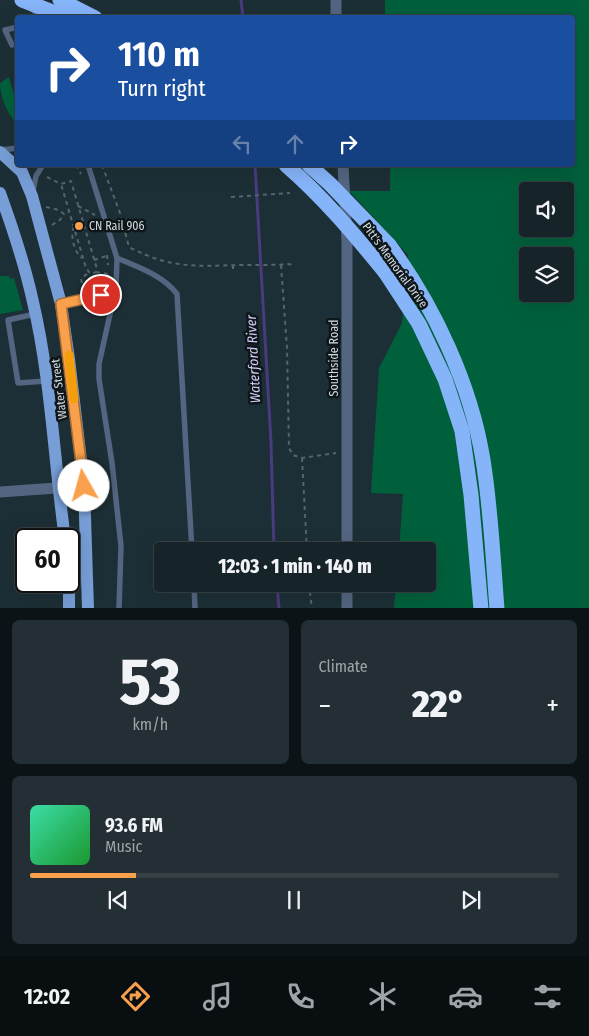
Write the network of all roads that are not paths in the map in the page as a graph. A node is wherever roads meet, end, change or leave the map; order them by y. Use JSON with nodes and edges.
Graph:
{"nodes":[{"id":1,"x":22,"y":0,"type":"edge"},
{"id":2,"x":26,"y":0,"type":"edge"},
{"id":3,"x":41,"y":0,"type":"edge"},
{"id":4,"x":60,"y":0,"type":"edge"},
{"id":5,"x":336,"y":0,"type":"edge"},
{"id":6,"x":40,"y":15,"type":"edge"},
{"id":7,"x":43,"y":15,"type":"edge"},
{"id":8,"x":60,"y":15,"type":"edge"},
{"id":9,"x":89,"y":15,"type":"edge"},
{"id":10,"x":336,"y":15,"type":"edge"},
{"id":11,"x":15,"y":28,"type":"edge"},
{"id":12,"x":15,"y":44,"type":"edge"},
{"id":13,"x":15,"y":148,"type":"edge"},
{"id":14,"x":0,"y":151,"type":"edge"},
{"id":15,"x":15,"y":165,"type":"edge"},
{"id":16,"x":17,"y":167,"type":"edge"},
{"id":17,"x":42,"y":167,"type":"edge"},
{"id":18,"x":89,"y":167,"type":"edge"},
{"id":19,"x":288,"y":167,"type":"edge"},
{"id":20,"x":311,"y":167,"type":"edge"},
{"id":21,"x":343,"y":167,"type":"edge"},
{"id":22,"x":0,"y":194,"type":"edge"},
{"id":23,"x":32,"y":196,"type":"junction"},
{"id":24,"x":117,"y":258,"type":"junction"},
{"id":25,"x":101,"y":295,"type":"road end"},
{"id":26,"x":61,"y":304,"type":"junction"},
{"id":27,"x":35,"y":314,"type":"junction"},
{"id":28,"x":46,"y":381,"type":"junction"},
{"id":29,"x":84,"y":486,"type":"junction"},
{"id":30,"x":58,"y":487,"type":"junction"},
{"id":31,"x":0,"y":492,"type":"edge"},
{"id":32,"x":64,"y":528,"type":"edge"},
{"id":33,"x":191,"y":542,"type":"edge"},
{"id":34,"x":348,"y":542,"type":"edge"},
{"id":35,"x":194,"y":592,"type":"edge"},
{"id":36,"x":347,"y":592,"type":"edge"},
{"id":37,"x":69,"y":593,"type":"edge"},
{"id":38,"x":69,"y":608,"type":"edge"},
{"id":39,"x":88,"y":608,"type":"edge"},
{"id":40,"x":119,"y":608,"type":"edge"},
{"id":41,"x":195,"y":608,"type":"edge"},
{"id":42,"x":347,"y":608,"type":"edge"},
{"id":43,"x":481,"y":608,"type":"edge"},
{"id":44,"x":497,"y":608,"type":"edge"}],
"edges":[{"from":1,"to":8,"type":"highway","bridge":true},
{"from":2,"to":6,"type":"lane"},
{"from":3,"to":7,"type":"lane"},
{"from":4,"to":9,"type":"highway","bridge":true},
{"from":5,"to":10,"type":"street"},
{"from":11,"to":12,"type":"lane"},
{"from":13,"to":14,"type":"lane"},
{"from":14,"to":15,"type":"main road","name":"Water Street"},
{"from":16,"to":23,"type":"main road","name":"Water Street"},
{"from":17,"to":23,"type":"lane"},
{"from":18,"to":24,"type":"lane"},
{"from":19,"to":43,"type":"highway","name":"Pitt's Memorial Drive","bridge":true},
{"from":20,"to":44,"type":"highway","name":"Pitt's Memorial Drive","bridge":true},
{"from":21,"to":34,"type":"street","name":"Southside Road"},
{"from":22,"to":27,"type":"main road","name":"Water Street"},
{"from":23,"to":26,"type":"main road","name":"Water Street"},
{"from":24,"to":33,"type":"lane"},
{"from":24,"to":40,"type":"lane"},
{"from":25,"to":26,"type":"lane"},
{"from":26,"to":29,"type":"main road","name":"Water Street"},
{"from":27,"to":28,"type":"main road","name":"Water Street"},
{"from":27,"to":28,"type":"lane"},
{"from":28,"to":30,"type":"main road","name":"Water Street"},
{"from":29,"to":30,"type":"street"},
{"from":29,"to":39,"type":"main road","name":"Water Street"},
{"from":30,"to":31,"type":"street"},
{"from":30,"to":32,"type":"main road","name":"Water Street"},
{"from":35,"to":41,"type":"lane"},
{"from":36,"to":42,"type":"street"},
{"from":37,"to":38,"type":"main road"}]}
